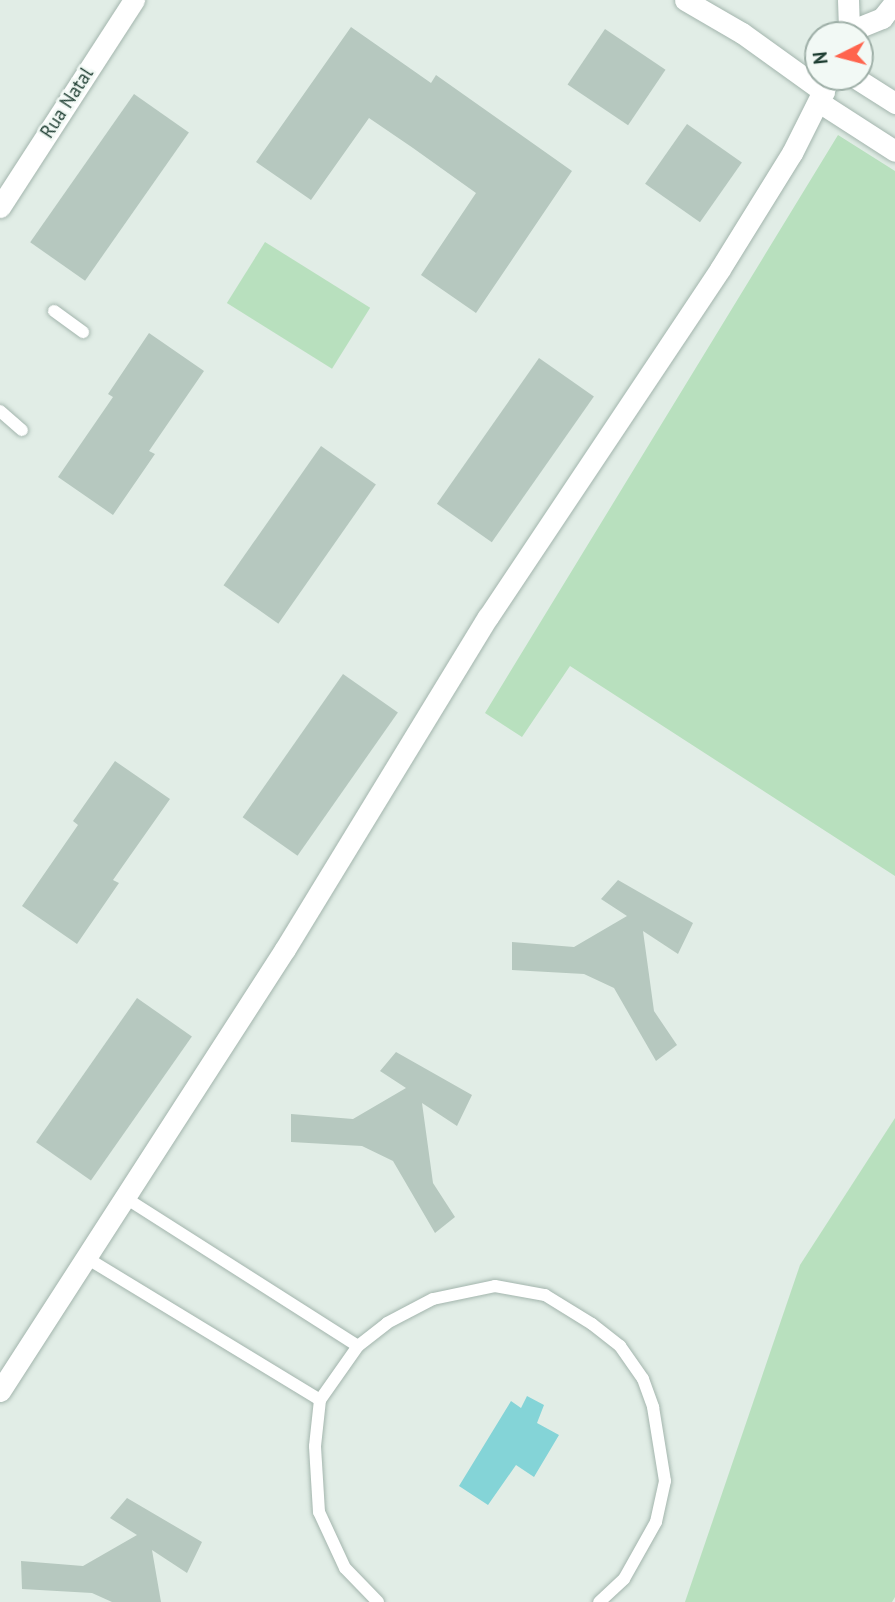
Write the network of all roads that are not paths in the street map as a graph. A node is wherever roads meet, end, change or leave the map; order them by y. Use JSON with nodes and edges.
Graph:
{"nodes":[{"id":1,"x":134,"y":0,"type":"edge"},
{"id":2,"x":685,"y":0,"type":"edge"},
{"id":3,"x":848,"y":0,"type":"edge"},
{"id":4,"x":895,"y":2,"type":"edge"},
{"id":5,"x":849,"y":21,"type":"edge"},
{"id":6,"x":874,"y":22,"type":"edge"},
{"id":7,"x":804,"y":77,"type":"edge"},
{"id":8,"x":874,"y":90,"type":"edge"},
{"id":9,"x":824,"y":91,"type":"edge"},
{"id":10,"x":895,"y":103,"type":"edge"},
{"id":11,"x":895,"y":151,"type":"edge"},
{"id":12,"x":0,"y":206,"type":"edge"},
{"id":13,"x":54,"y":311,"type":"dead end"},
{"id":14,"x":83,"y":332,"type":"dead end"},
{"id":15,"x":0,"y":411,"type":"edge"},
{"id":16,"x":22,"y":430,"type":"dead end"},
{"id":17,"x":124,"y":1197,"type":"junction"},
{"id":18,"x":85,"y":1257,"type":"junction"},
{"id":19,"x":358,"y":1346,"type":"junction"},
{"id":20,"x":0,"y":1391,"type":"edge"},
{"id":21,"x":320,"y":1400,"type":"junction"},
{"id":22,"x":378,"y":1602,"type":"edge"},
{"id":23,"x":599,"y":1602,"type":"edge"}],
"edges":[{"from":1,"to":12,"type":"street","name":"Rua Natal"},
{"from":2,"to":7,"type":"street"},
{"from":3,"to":5,"type":"street"},
{"from":4,"to":6,"type":"street"},
{"from":8,"to":10,"type":"street"},
{"from":9,"to":11,"type":"street"},
{"from":9,"to":17,"type":"street"},
{"from":13,"to":14,"type":"lane"},
{"from":15,"to":16,"type":"lane"},
{"from":17,"to":18,"type":"street"},
{"from":17,"to":19,"type":"lane"},
{"from":18,"to":20,"type":"street"},
{"from":18,"to":21,"type":"lane"},
{"from":19,"to":21,"type":"lane"},
{"from":19,"to":23,"type":"lane"},
{"from":21,"to":22,"type":"lane"}]}
